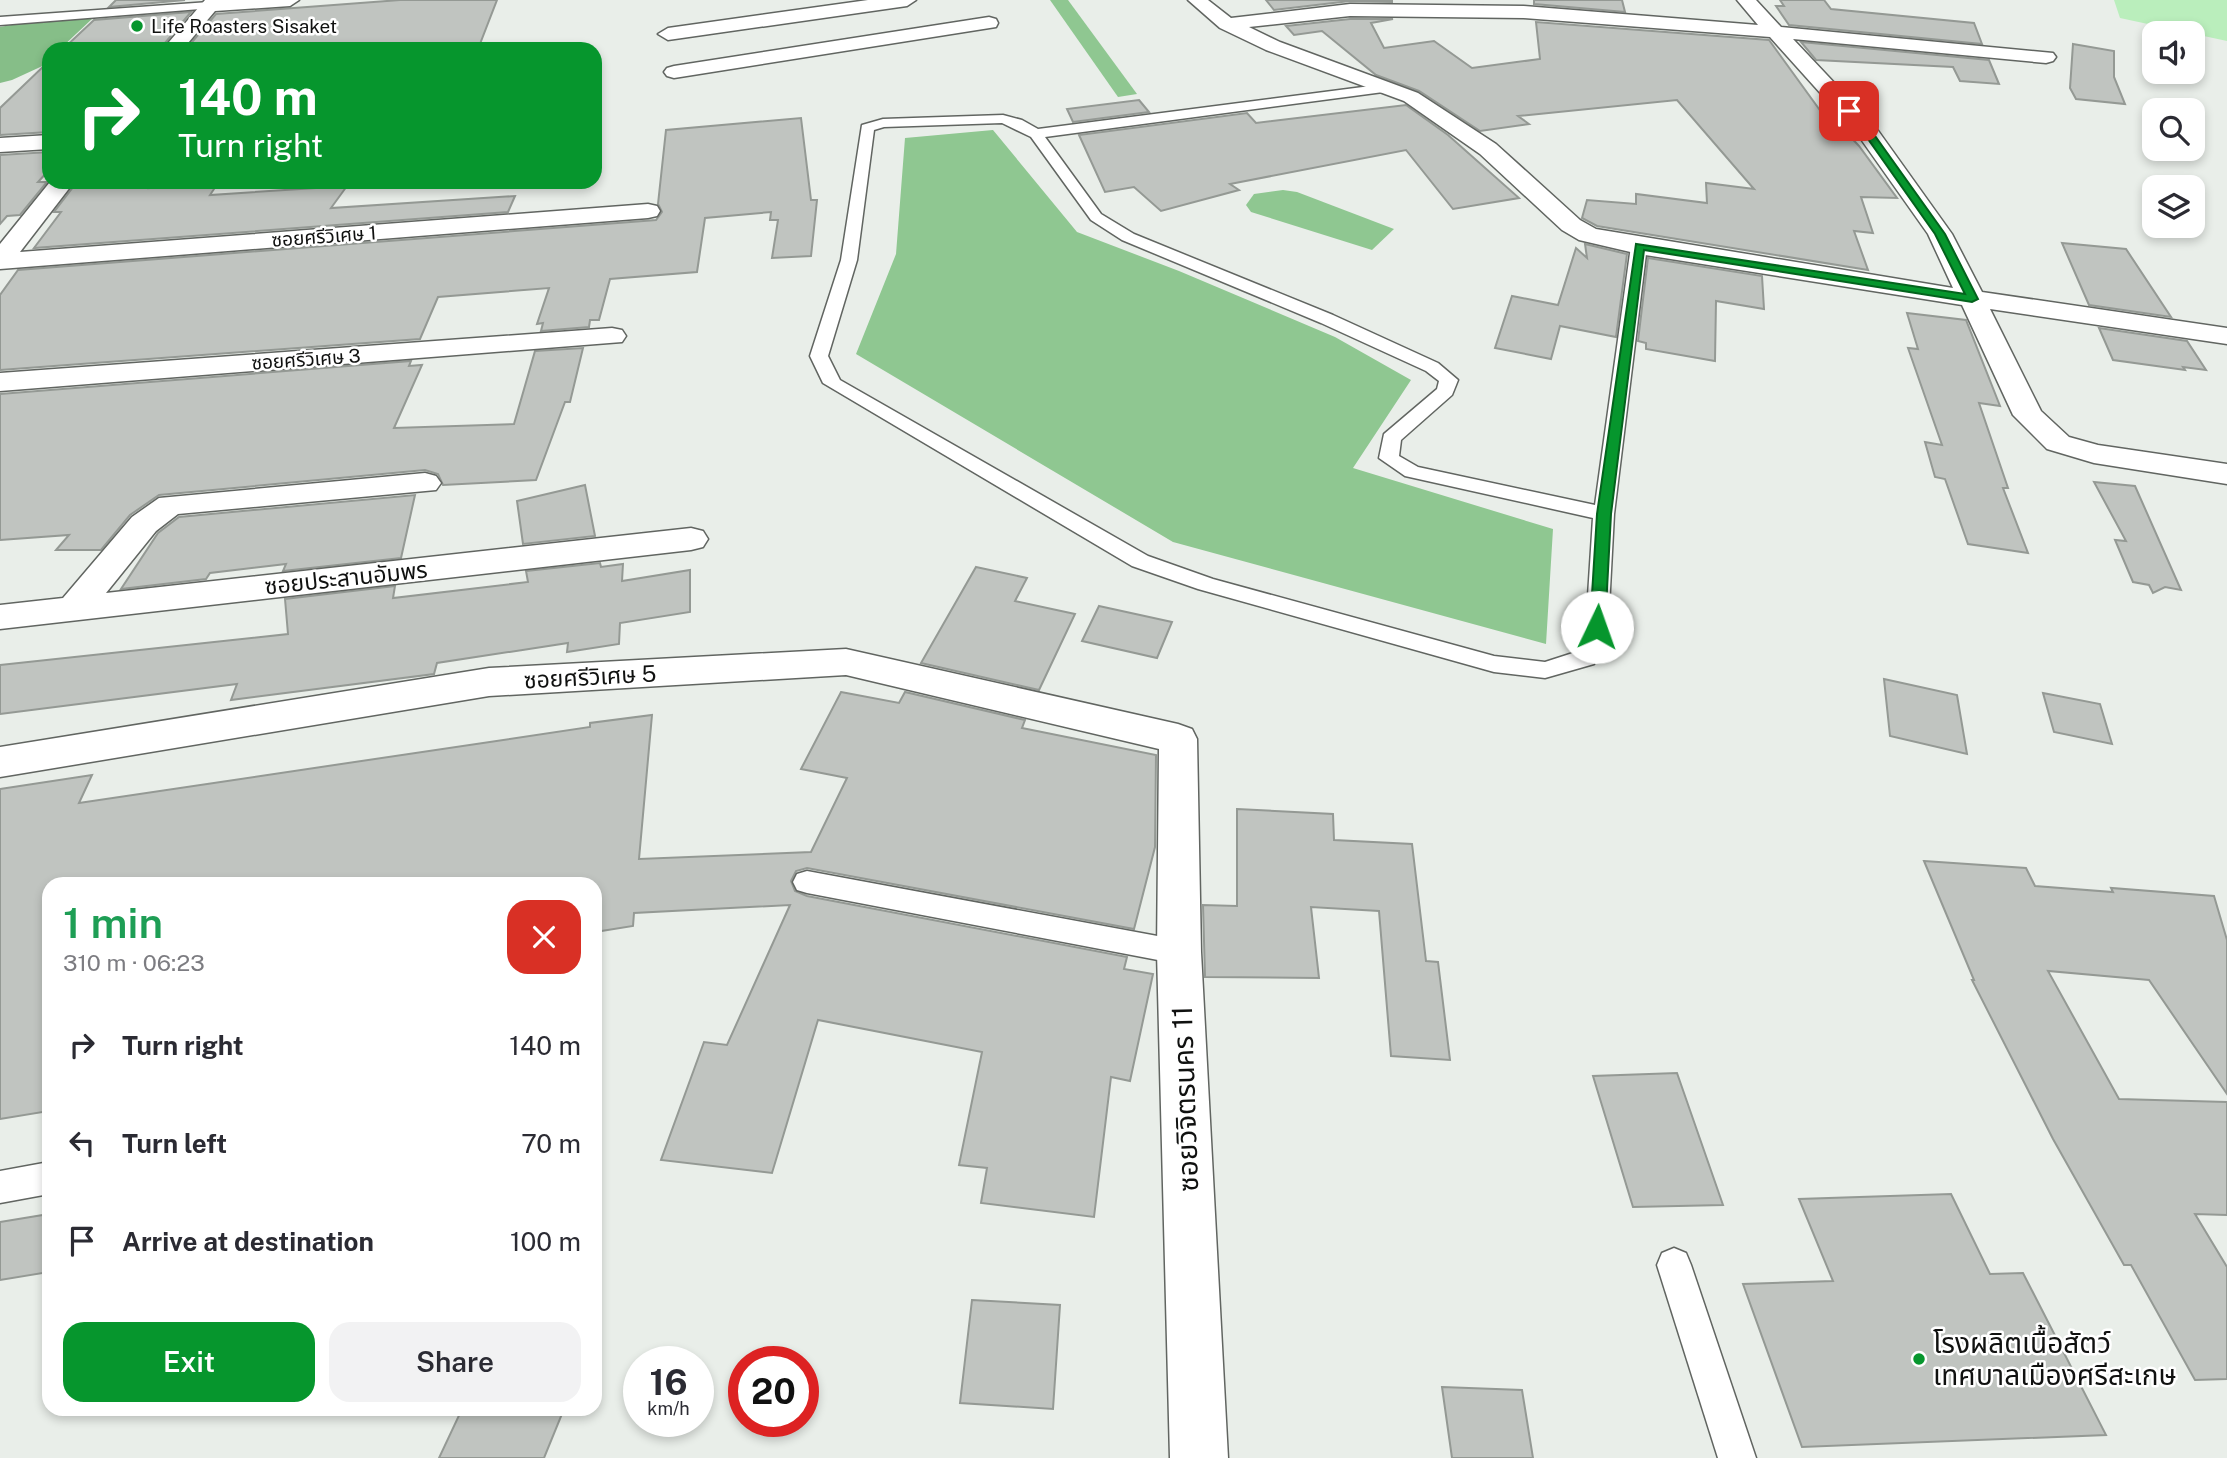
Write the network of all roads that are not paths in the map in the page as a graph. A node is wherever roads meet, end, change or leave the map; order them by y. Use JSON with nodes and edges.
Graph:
{"nodes":[{"id":1,"x":290,"y":0,"type":"edge"},
{"id":2,"x":906,"y":0,"type":"edge"},
{"id":3,"x":1197,"y":0,"type":"edge"},
{"id":4,"x":1746,"y":0,"type":"edge"},
{"id":5,"x":212,"y":3,"type":"edge"},
{"id":6,"x":829,"y":5,"type":"edge"},
{"id":7,"x":1522,"y":6,"type":"edge"},
{"id":8,"x":0,"y":21,"type":"edge"},
{"id":9,"x":989,"y":23,"type":"dead end"},
{"id":10,"x":1227,"y":24,"type":"junction"},
{"id":11,"x":1777,"y":32,"type":"junction"},
{"id":12,"x":668,"y":34,"type":"dead end"},
{"id":13,"x":179,"y":42,"type":"edge"},
{"id":14,"x":857,"y":44,"type":"junction"},
{"id":15,"x":2046,"y":57,"type":"dead end"},
{"id":16,"x":674,"y":72,"type":"dead end"},
{"id":17,"x":1386,"y":88,"type":"junction"},
{"id":18,"x":1035,"y":134,"type":"junction"},
{"id":19,"x":42,"y":142,"type":"edge"},
{"id":20,"x":0,"y":145,"type":"edge"},
{"id":21,"x":57,"y":189,"type":"edge"},
{"id":22,"x":648,"y":211,"type":"dead end"},
{"id":23,"x":1640,"y":246,"type":"junction"},
{"id":24,"x":0,"y":261,"type":"edge"},
{"id":25,"x":1972,"y":299,"type":"junction"},
{"id":26,"x":612,"y":336,"type":"dead end"},
{"id":27,"x":2227,"y":336,"type":"edge"},
{"id":28,"x":0,"y":382,"type":"edge"},
{"id":29,"x":2227,"y":474,"type":"edge"},
{"id":30,"x":425,"y":483,"type":"dead end"},
{"id":31,"x":1604,"y":514,"type":"junction"},
{"id":32,"x":691,"y":539,"type":"dead end"},
{"id":33,"x":74,"y":608,"type":"junction"},
{"id":34,"x":0,"y":617,"type":"edge"},
{"id":35,"x":1178,"y":740,"type":"joint"},
{"id":36,"x":0,"y":762,"type":"edge"},
{"id":37,"x":807,"y":882,"type":"dead end"},
{"id":38,"x":1179,"y":952,"type":"junction"},
{"id":39,"x":42,"y":1179,"type":"edge"},
{"id":40,"x":0,"y":1187,"type":"edge"},
{"id":41,"x":1674,"y":1265,"type":"dead end"},
{"id":42,"x":1199,"y":1458,"type":"edge"},
{"id":43,"x":1737,"y":1458,"type":"edge"}],
"edges":[{"from":1,"to":5,"type":"street"},
{"from":2,"to":6,"type":"street"},
{"from":3,"to":10,"type":"street"},
{"from":4,"to":11,"type":"street"},
{"from":5,"to":8,"type":"lane"},
{"from":5,"to":13,"type":"street"},
{"from":6,"to":12,"type":"street"},
{"from":6,"to":14,"type":"street"},
{"from":7,"to":10,"type":"street"},
{"from":7,"to":11,"type":"street"},
{"from":9,"to":14,"type":"street"},
{"from":10,"to":17,"type":"street"},
{"from":11,"to":15,"type":"street"},
{"from":11,"to":25,"type":"street"},
{"from":14,"to":16,"type":"street"},
{"from":17,"to":18,"type":"lane"},
{"from":17,"to":23,"type":"street"},
{"from":18,"to":31,"type":"lane"},
{"from":18,"to":31,"type":"lane"},
{"from":19,"to":20,"type":"street"},
{"from":21,"to":24,"type":"street"},
{"from":22,"to":24,"type":"street","name":"ซอยศรีวิเศษ 1"},
{"from":23,"to":25,"type":"street"},
{"from":23,"to":31,"type":"lane"},
{"from":25,"to":27,"type":"street"},
{"from":25,"to":29,"type":"street"},
{"from":26,"to":28,"type":"street","name":"ซอยศรีวิเศษ 3"},
{"from":30,"to":33,"type":"street"},
{"from":32,"to":33,"type":"street","name":"ซอยประสานอัมพร"},
{"from":33,"to":34,"type":"street","name":"ซอยประสานอัมพร"},
{"from":35,"to":36,"type":"street","name":"ซอยศรีวิเศษ 5"},
{"from":35,"to":38,"type":"street","name":"ซอยวิจิตรนคร 11"},
{"from":37,"to":38,"type":"lane"},
{"from":38,"to":42,"type":"street","name":"ซอยวิจิตรนคร 11"},
{"from":39,"to":40,"type":"lane"},
{"from":41,"to":43,"type":"lane"}]}
